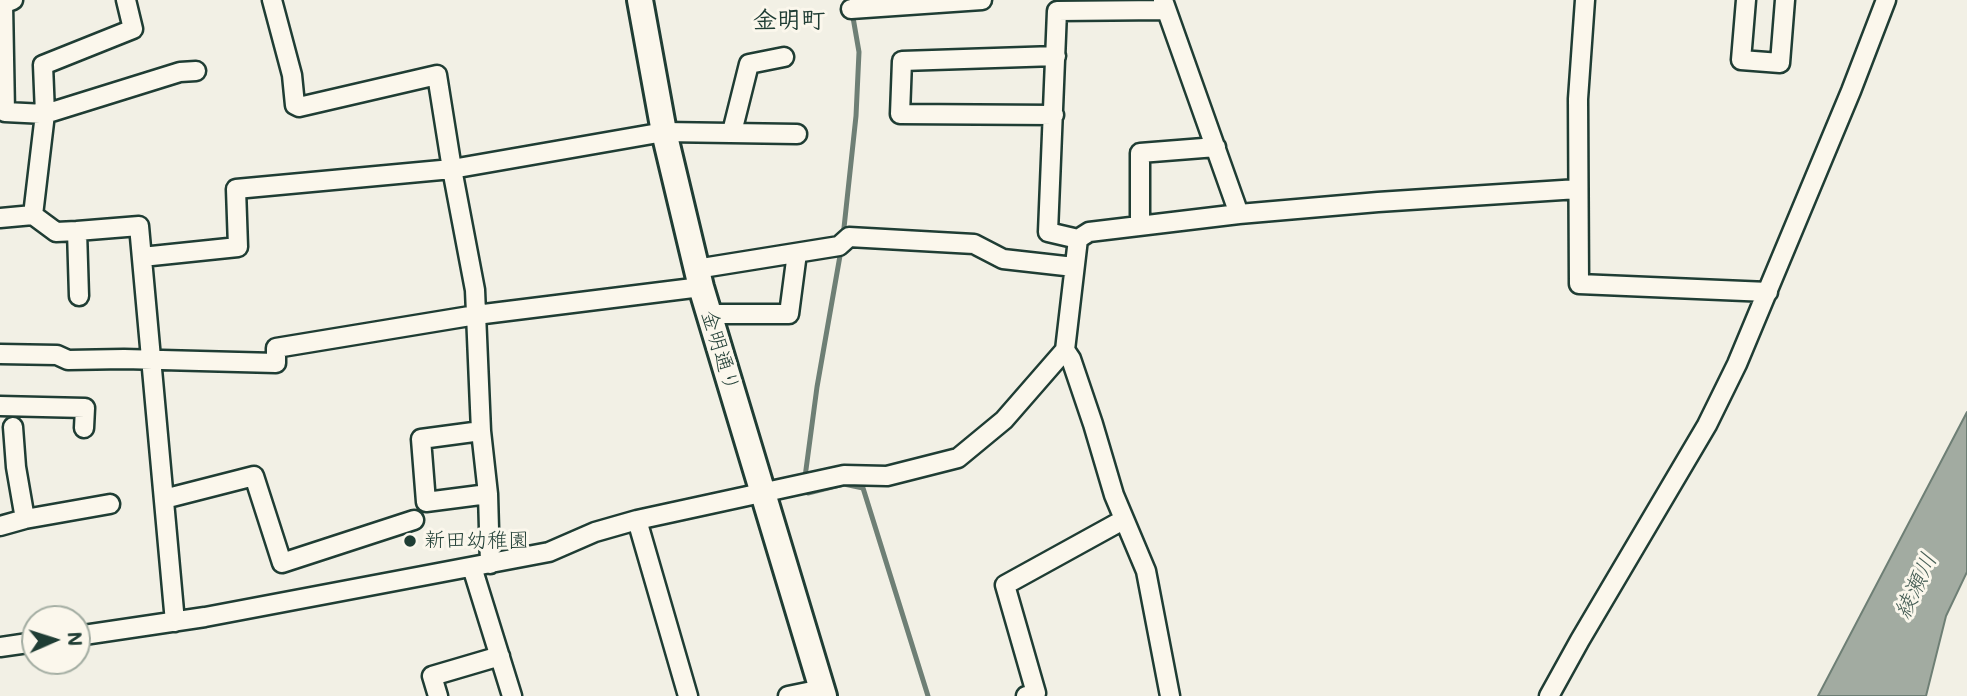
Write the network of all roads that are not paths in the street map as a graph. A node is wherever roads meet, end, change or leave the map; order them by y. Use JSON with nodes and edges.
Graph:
{"nodes":[{"id":1,"x":13,"y":0,"type":"edge"},
{"id":2,"x":127,"y":0,"type":"edge"},
{"id":3,"x":272,"y":0,"type":"edge"},
{"id":4,"x":643,"y":0,"type":"edge"},
{"id":5,"x":981,"y":0,"type":"edge"},
{"id":6,"x":1585,"y":0,"type":"edge"},
{"id":7,"x":1746,"y":0,"type":"edge"},
{"id":8,"x":1785,"y":0,"type":"edge"},
{"id":9,"x":1886,"y":0,"type":"edge"},
{"id":10,"x":951,"y":1,"type":"edge"},
{"id":11,"x":1164,"y":5,"type":"edge"},
{"id":12,"x":851,"y":9,"type":"dead end"},
{"id":13,"x":1056,"y":56,"type":"junction"},
{"id":14,"x":784,"y":57,"type":"dead end"},
{"id":15,"x":196,"y":71,"type":"dead end"},
{"id":16,"x":45,"y":114,"type":"junction"},
{"id":17,"x":1054,"y":115,"type":"junction"},
{"id":18,"x":664,"y":132,"type":"junction"},
{"id":19,"x":732,"y":132,"type":"junction"},
{"id":20,"x":797,"y":134,"type":"dead end"},
{"id":21,"x":1216,"y":147,"type":"junction"},
{"id":22,"x":452,"y":169,"type":"junction"},
{"id":23,"x":1578,"y":189,"type":"junction"},
{"id":24,"x":1239,"y":214,"type":"junction"},
{"id":25,"x":33,"y":215,"type":"junction"},
{"id":26,"x":0,"y":218,"type":"edge"},
{"id":27,"x":1140,"y":225,"type":"junction"},
{"id":28,"x":77,"y":231,"type":"junction"},
{"id":29,"x":1078,"y":239,"type":"junction"},
{"id":30,"x":797,"y":253,"type":"junction"},
{"id":31,"x":142,"y":257,"type":"junction"},
{"id":32,"x":1074,"y":267,"type":"junction"},
{"id":33,"x":698,"y":278,"type":"junction"},
{"id":34,"x":1768,"y":292,"type":"junction"},
{"id":35,"x":79,"y":296,"type":"dead end"},
{"id":36,"x":709,"y":314,"type":"junction"},
{"id":37,"x":476,"y":315,"type":"junction"},
{"id":38,"x":1065,"y":350,"type":"junction"},
{"id":39,"x":0,"y":354,"type":"edge"},
{"id":40,"x":152,"y":361,"type":"junction"},
{"id":41,"x":0,"y":406,"type":"edge"},
{"id":42,"x":13,"y":427,"type":"dead end"},
{"id":43,"x":84,"y":428,"type":"dead end"},
{"id":44,"x":481,"y":431,"type":"junction"},
{"id":45,"x":763,"y":493,"type":"junction"},
{"id":46,"x":488,"y":494,"type":"junction"},
{"id":47,"x":164,"y":499,"type":"junction"},
{"id":48,"x":110,"y":504,"type":"dead end"},
{"id":49,"x":25,"y":519,"type":"junction"},
{"id":50,"x":414,"y":520,"type":"dead end"},
{"id":51,"x":637,"y":520,"type":"junction"},
{"id":52,"x":1123,"y":520,"type":"junction"},
{"id":53,"x":0,"y":526,"type":"edge"},
{"id":54,"x":490,"y":564,"type":"junction"},
{"id":55,"x":472,"y":567,"type":"junction"},
{"id":56,"x":175,"y":622,"type":"junction"},
{"id":57,"x":91,"y":634,"type":"edge"},
{"id":58,"x":21,"y":644,"type":"edge"},
{"id":59,"x":0,"y":647,"type":"edge"},
{"id":60,"x":500,"y":656,"type":"junction"},
{"id":61,"x":823,"y":692,"type":"edge"},
{"id":62,"x":438,"y":696,"type":"edge"},
{"id":63,"x":512,"y":696,"type":"edge"},
{"id":64,"x":688,"y":696,"type":"edge"},
{"id":65,"x":788,"y":696,"type":"edge"},
{"id":66,"x":1026,"y":696,"type":"edge"},
{"id":67,"x":1170,"y":696,"type":"edge"},
{"id":68,"x":1549,"y":696,"type":"edge"}],
"edges":[{"from":1,"to":16,"type":"street"},
{"from":2,"to":16,"type":"street"},
{"from":3,"to":22,"type":"street"},
{"from":4,"to":18,"type":"street","name":"金明通り"},
{"from":5,"to":10,"type":"street"},
{"from":6,"to":23,"type":"street"},
{"from":7,"to":8,"type":"street"},
{"from":9,"to":34,"type":"street"},
{"from":10,"to":12,"type":"street"},
{"from":11,"to":13,"type":"street"},
{"from":11,"to":21,"type":"street"},
{"from":13,"to":17,"type":"street"},
{"from":13,"to":17,"type":"street"},
{"from":14,"to":19,"type":"street"},
{"from":15,"to":16,"type":"street"},
{"from":16,"to":25,"type":"street"},
{"from":17,"to":29,"type":"street"},
{"from":18,"to":19,"type":"street"},
{"from":18,"to":22,"type":"street"},
{"from":18,"to":33,"type":"street","name":"金明通り"},
{"from":19,"to":20,"type":"street"},
{"from":21,"to":24,"type":"street"},
{"from":21,"to":27,"type":"street"},
{"from":22,"to":31,"type":"street"},
{"from":22,"to":37,"type":"street"},
{"from":23,"to":24,"type":"street"},
{"from":23,"to":34,"type":"street"},
{"from":24,"to":27,"type":"street"},
{"from":25,"to":26,"type":"street"},
{"from":25,"to":28,"type":"street"},
{"from":27,"to":29,"type":"street"},
{"from":28,"to":31,"type":"street"},
{"from":28,"to":35,"type":"street"},
{"from":29,"to":32,"type":"street"},
{"from":30,"to":32,"type":"street"},
{"from":30,"to":33,"type":"street"},
{"from":30,"to":36,"type":"street"},
{"from":31,"to":40,"type":"street"},
{"from":32,"to":38,"type":"street"},
{"from":33,"to":36,"type":"street","name":"金明通り"},
{"from":33,"to":37,"type":"street"},
{"from":34,"to":68,"type":"street"},
{"from":36,"to":45,"type":"street","name":"金明通り"},
{"from":37,"to":40,"type":"street"},
{"from":37,"to":44,"type":"street"},
{"from":38,"to":45,"type":"street"},
{"from":38,"to":52,"type":"street"},
{"from":39,"to":40,"type":"street"},
{"from":40,"to":47,"type":"street"},
{"from":41,"to":43,"type":"street"},
{"from":42,"to":49,"type":"street"},
{"from":44,"to":46,"type":"street"},
{"from":44,"to":46,"type":"street"},
{"from":45,"to":51,"type":"street"},
{"from":45,"to":61,"type":"street","name":"金明通り"},
{"from":46,"to":54,"type":"street"},
{"from":47,"to":50,"type":"street"},
{"from":47,"to":56,"type":"street"},
{"from":48,"to":49,"type":"street"},
{"from":49,"to":53,"type":"street"},
{"from":51,"to":54,"type":"street"},
{"from":51,"to":64,"type":"street"},
{"from":52,"to":66,"type":"street"},
{"from":52,"to":67,"type":"street"},
{"from":54,"to":55,"type":"street"},
{"from":55,"to":56,"type":"street"},
{"from":55,"to":60,"type":"street"},
{"from":56,"to":57,"type":"street"},
{"from":58,"to":59,"type":"street"},
{"from":60,"to":62,"type":"street"},
{"from":60,"to":63,"type":"street"},
{"from":61,"to":65,"type":"street"}]}
